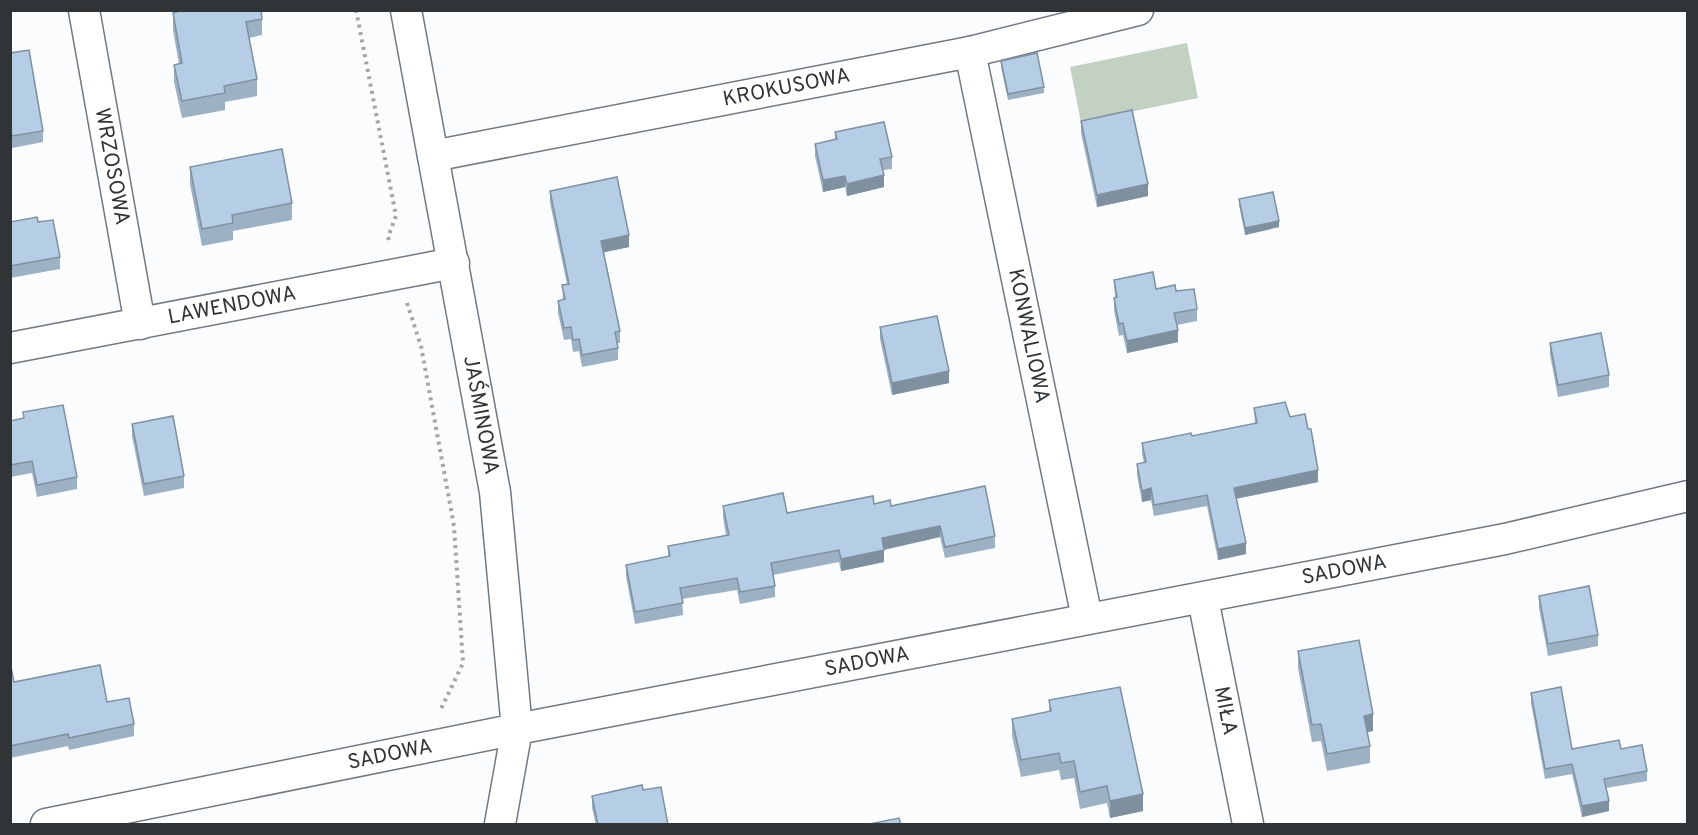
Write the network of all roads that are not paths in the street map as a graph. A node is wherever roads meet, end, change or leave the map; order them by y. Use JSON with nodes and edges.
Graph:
{"nodes":[{"id":1,"x":84,"y":10,"type":"edge"},
{"id":2,"x":406,"y":10,"type":"edge"},
{"id":3,"x":1138,"y":10,"type":"edge"},
{"id":4,"x":970,"y":51,"type":"junction"},
{"id":5,"x":434,"y":156,"type":"junction"},
{"id":6,"x":454,"y":263,"type":"junction"},
{"id":7,"x":140,"y":324,"type":"junction"},
{"id":8,"x":10,"y":348,"type":"edge"},
{"id":9,"x":1688,"y":496,"type":"edge"},
{"id":10,"x":1203,"y":599,"type":"junction"},
{"id":11,"x":1087,"y":618,"type":"junction"},
{"id":12,"x":517,"y":729,"type":"junction"},
{"id":13,"x":46,"y":825,"type":"edge"},
{"id":14,"x":500,"y":825,"type":"edge"},
{"id":15,"x":1248,"y":825,"type":"edge"}],
"edges":[{"from":1,"to":7,"type":"street","name":"WRZOSOWA"},
{"from":2,"to":5,"type":"street","name":"JAŚMINOWA"},
{"from":3,"to":4,"type":"street","name":"KROKUSOWA"},
{"from":4,"to":5,"type":"street","name":"KROKUSOWA"},
{"from":4,"to":11,"type":"street","name":"KONWALIOWA"},
{"from":5,"to":6,"type":"street","name":"JAŚMINOWA"},
{"from":6,"to":7,"type":"street","name":"LAWENDOWA"},
{"from":6,"to":12,"type":"street","name":"JAŚMINOWA"},
{"from":7,"to":8,"type":"street","name":"LAWENDOWA"},
{"from":9,"to":10,"type":"street","name":"SADOWA"},
{"from":10,"to":11,"type":"street","name":"SADOWA"},
{"from":10,"to":15,"type":"street","name":"MIŁA"},
{"from":11,"to":12,"type":"street","name":"SADOWA"},
{"from":12,"to":13,"type":"street","name":"SADOWA"},
{"from":12,"to":14,"type":"street","name":"JAŚMINOWA"}]}
